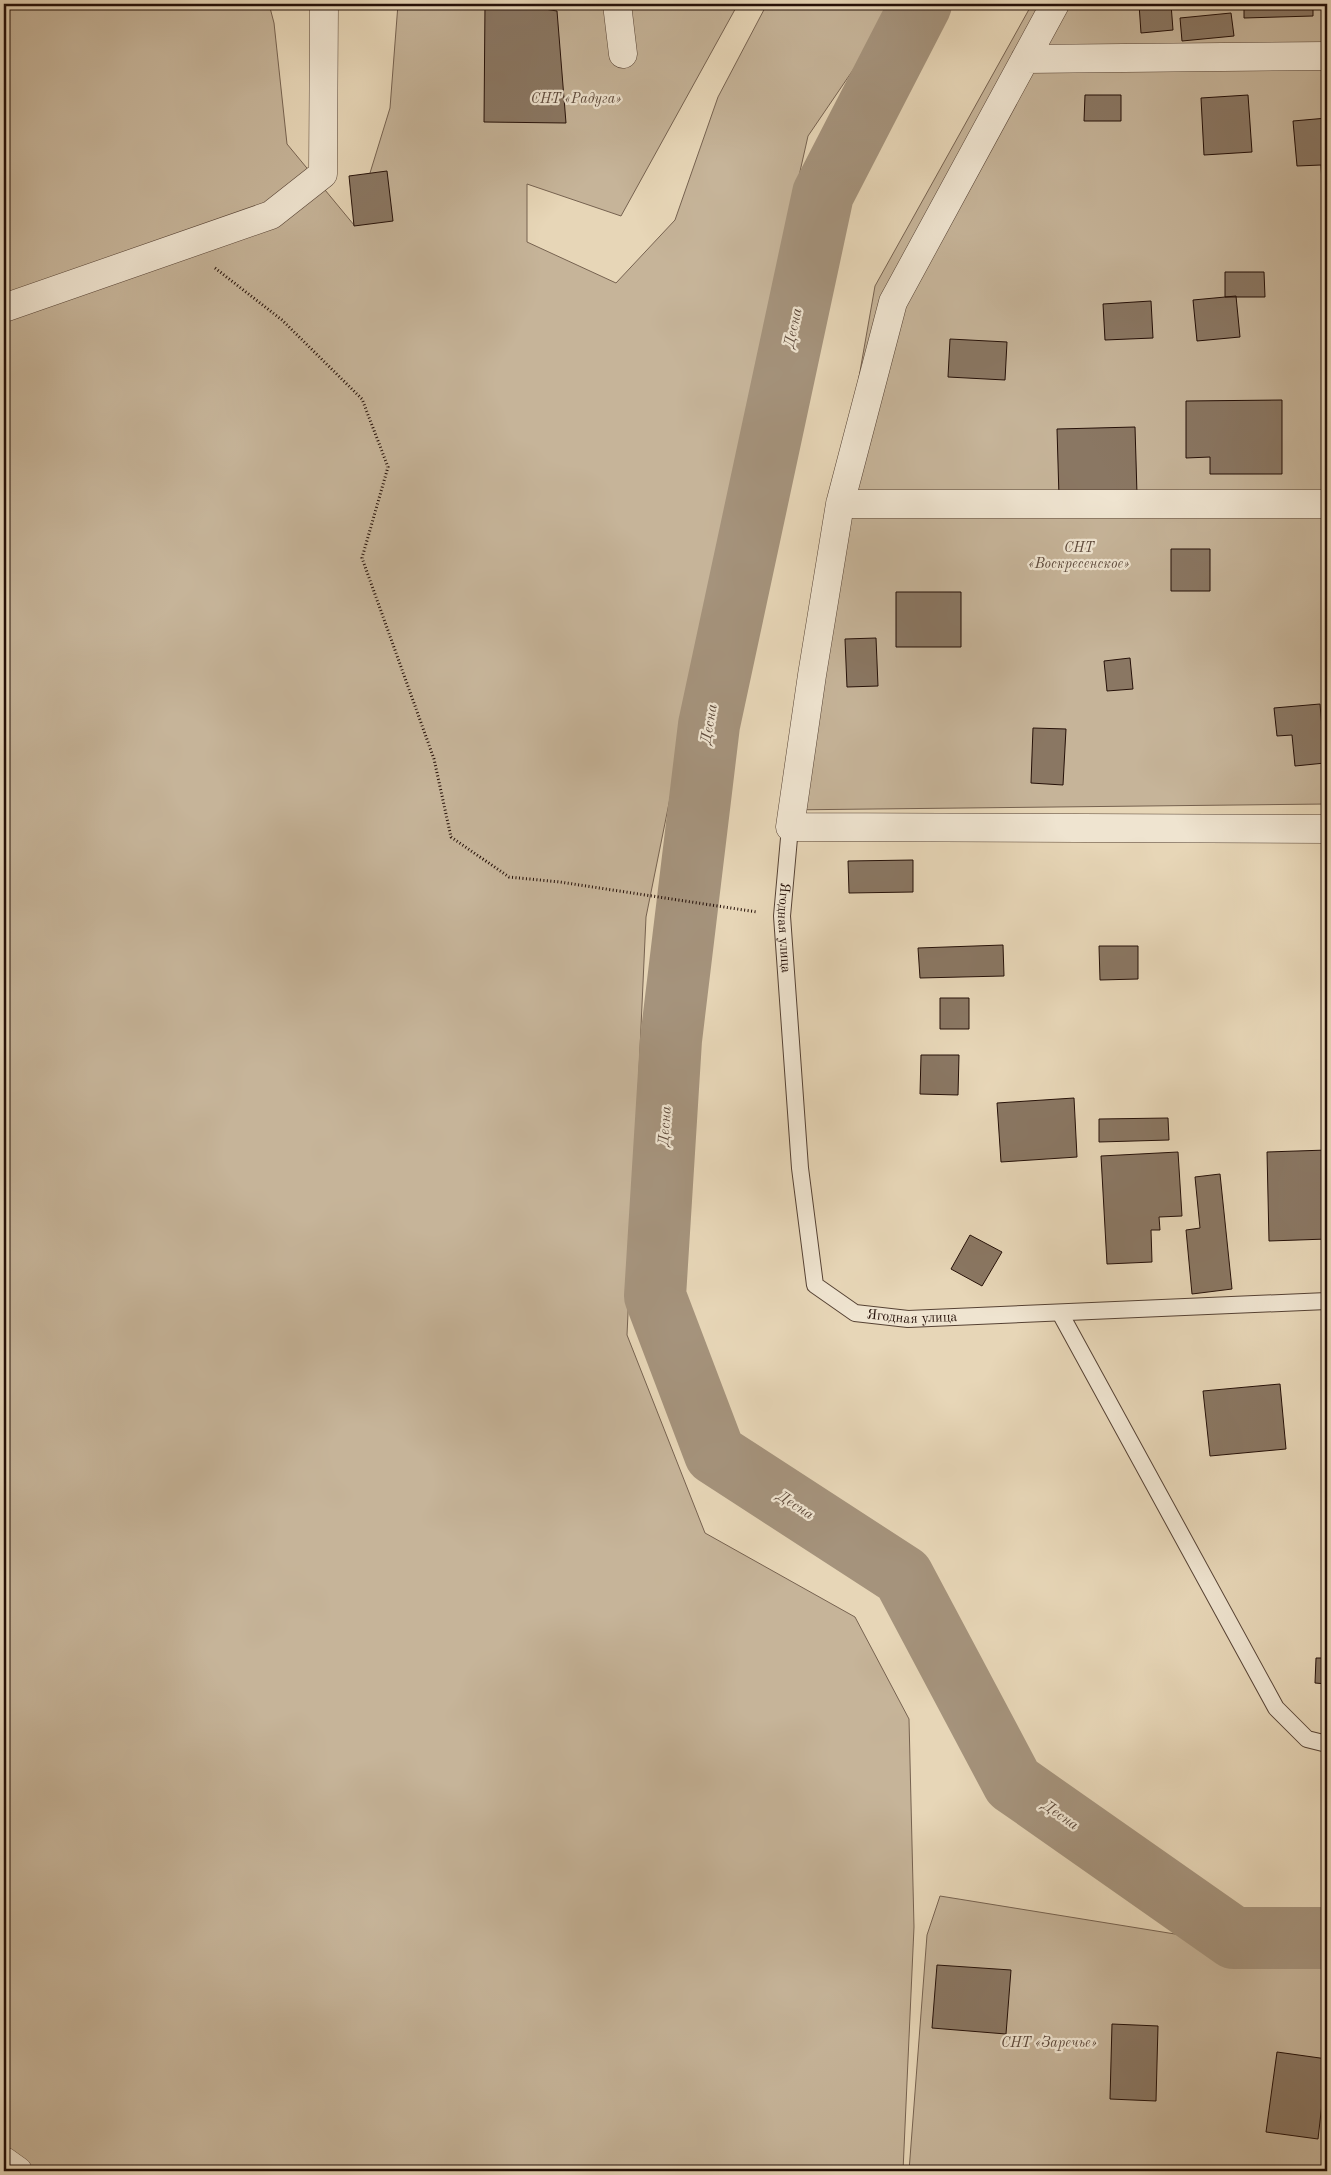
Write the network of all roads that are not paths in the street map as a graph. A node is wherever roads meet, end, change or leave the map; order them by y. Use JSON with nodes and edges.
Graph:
{"nodes":[{"id":1,"x":324,"y":4,"type":"edge"},
{"id":2,"x":617,"y":4,"type":"edge"},
{"id":3,"x":1055,"y":4,"type":"edge"},
{"id":4,"x":623,"y":54,"type":"dead end"},
{"id":5,"x":1327,"y":56,"type":"edge"},
{"id":6,"x":1025,"y":59,"type":"junction"},
{"id":7,"x":4,"y":308,"type":"edge"},
{"id":8,"x":840,"y":504,"type":"junction"},
{"id":9,"x":1327,"y":504,"type":"edge"},
{"id":10,"x":790,"y":827,"type":"junction"},
{"id":11,"x":1327,"y":829,"type":"edge"},
{"id":12,"x":1327,"y":1301,"type":"edge"},
{"id":13,"x":1060,"y":1313,"type":"junction"},
{"id":14,"x":1327,"y":1744,"type":"edge"},
{"id":15,"x":4,"y":2161,"type":"edge"},
{"id":16,"x":18,"y":2171,"type":"edge"}],
"edges":[{"from":1,"to":7,"type":"street"},
{"from":2,"to":4,"type":"street"},
{"from":3,"to":6,"type":"street"},
{"from":5,"to":6,"type":"street"},
{"from":6,"to":8,"type":"street"},
{"from":8,"to":9,"type":"street"},
{"from":8,"to":10,"type":"street"},
{"from":10,"to":11,"type":"street"},
{"from":10,"to":13,"type":"lane","name":"Ягодная улица"},
{"from":12,"to":13,"type":"lane","name":"Ягодная улица"},
{"from":13,"to":14,"type":"lane"},
{"from":15,"to":16,"type":"street"}]}
